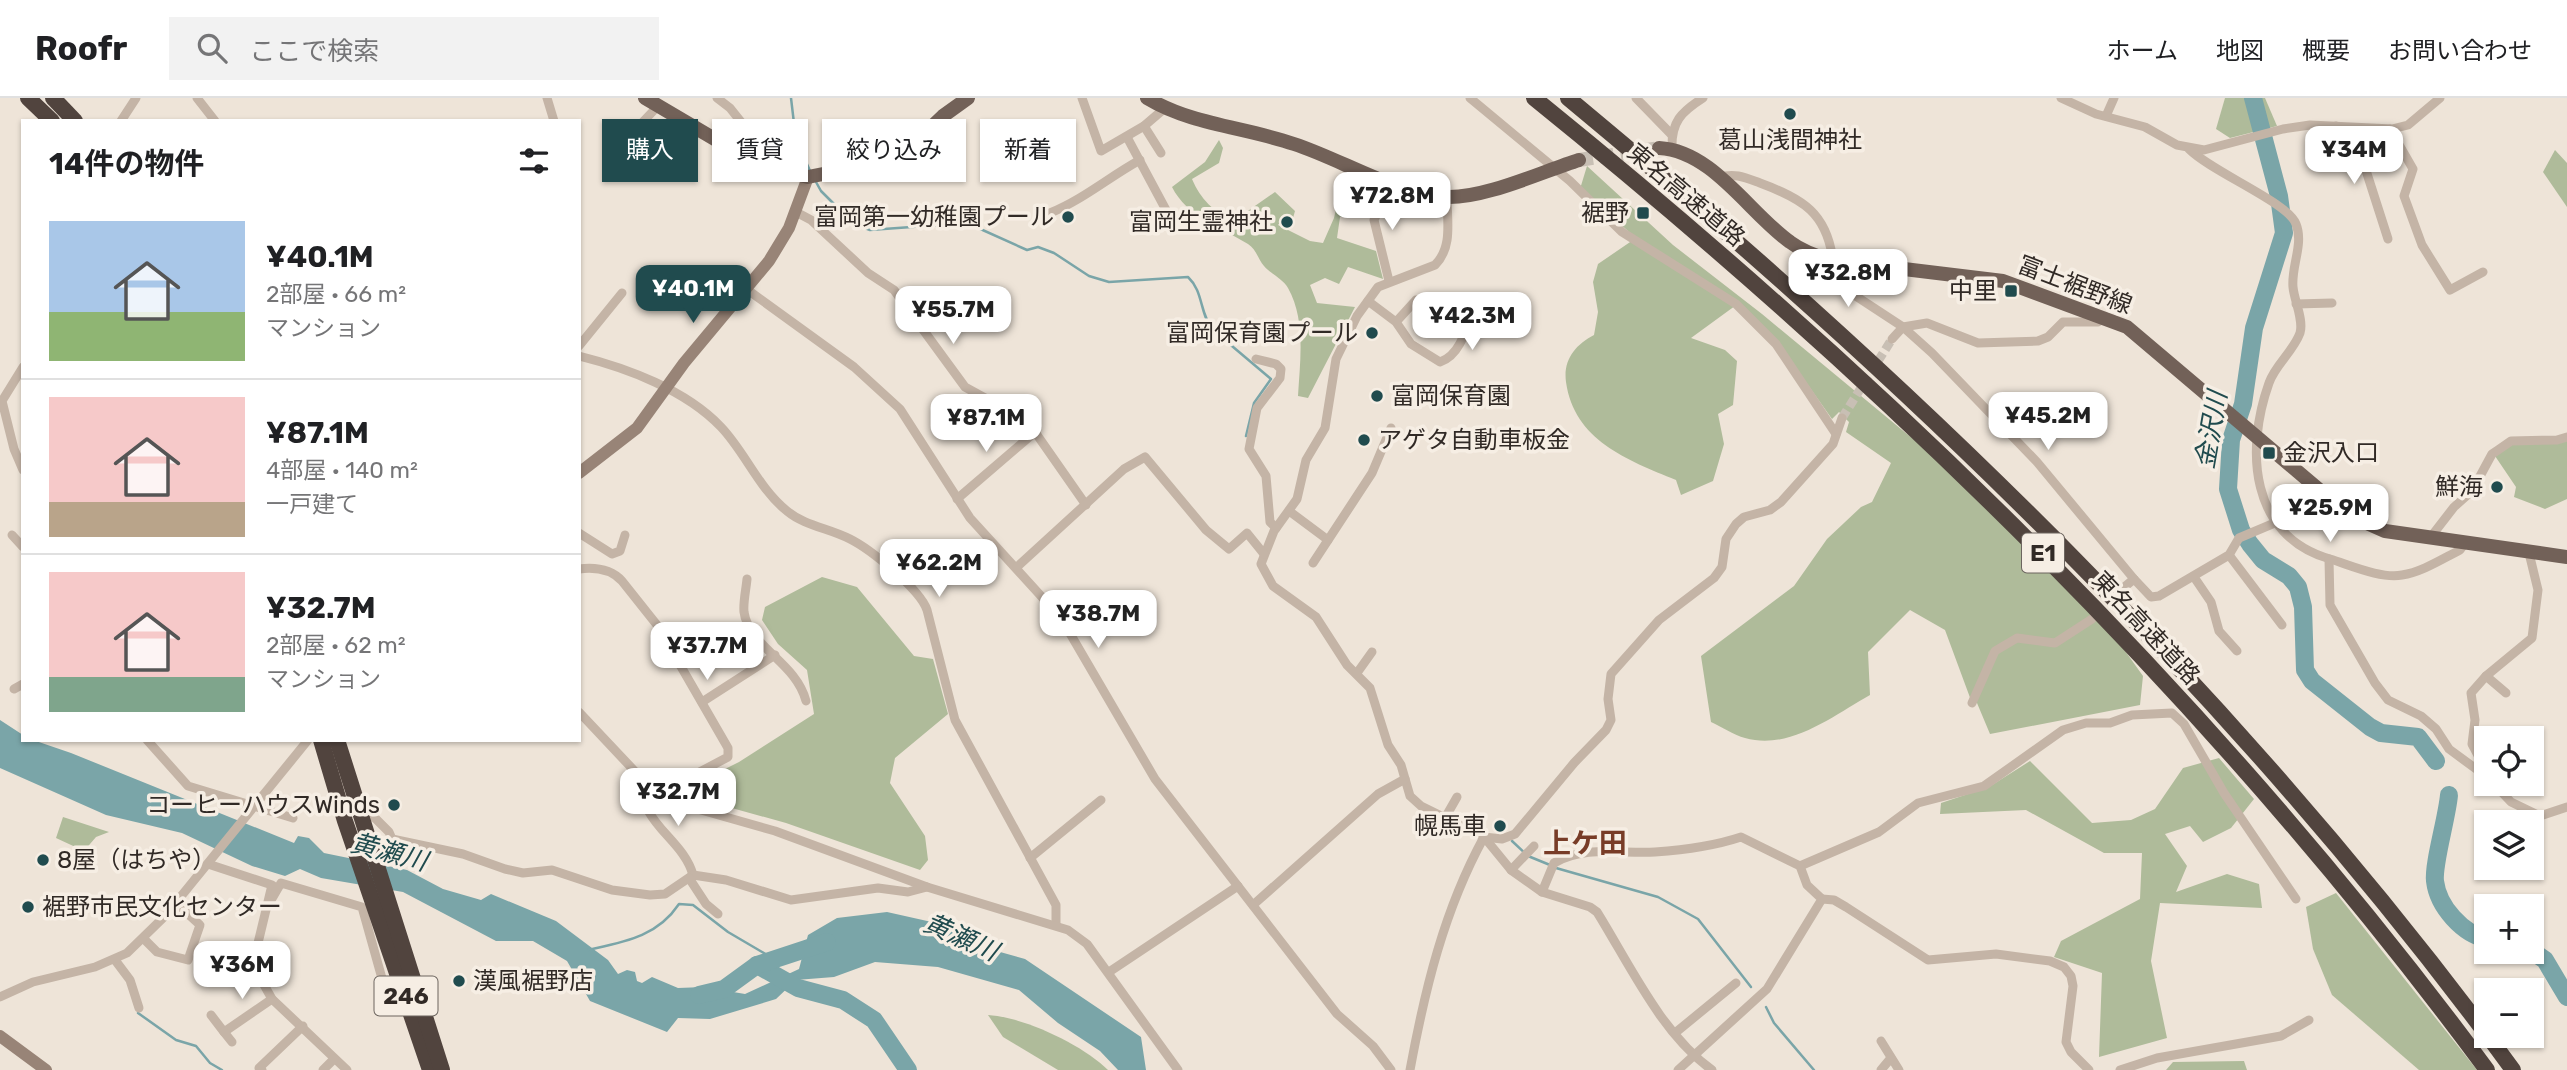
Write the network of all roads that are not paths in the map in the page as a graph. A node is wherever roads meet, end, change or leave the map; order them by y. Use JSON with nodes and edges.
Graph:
{"nodes":[{"id":1,"x":28,"y":98,"type":"edge"},
{"id":2,"x":53,"y":98,"type":"edge"},
{"id":3,"x":136,"y":98,"type":"edge"},
{"id":4,"x":197,"y":98,"type":"edge"},
{"id":5,"x":547,"y":98,"type":"edge"},
{"id":6,"x":717,"y":98,"type":"edge"},
{"id":7,"x":968,"y":98,"type":"edge"},
{"id":8,"x":1082,"y":98,"type":"edge"},
{"id":9,"x":1147,"y":98,"type":"edge"},
{"id":10,"x":1470,"y":98,"type":"edge"},
{"id":11,"x":1534,"y":98,"type":"edge"},
{"id":12,"x":1568,"y":98,"type":"edge"},
{"id":13,"x":1636,"y":98,"type":"edge"},
{"id":14,"x":1681,"y":98,"type":"edge"},
{"id":15,"x":1703,"y":98,"type":"edge"},
{"id":16,"x":2061,"y":98,"type":"edge"},
{"id":17,"x":2114,"y":98,"type":"edge"},
{"id":18,"x":2440,"y":98,"type":"edge"},
{"id":19,"x":651,"y":102,"type":"edge"},
{"id":20,"x":1165,"y":108,"type":"junction"},
{"id":21,"x":1686,"y":109,"type":"junction"},
{"id":22,"x":2106,"y":116,"type":"junction"},
{"id":23,"x":50,"y":119,"type":"edge"},
{"id":24,"x":73,"y":119,"type":"edge"},
{"id":25,"x":122,"y":119,"type":"edge"},
{"id":26,"x":213,"y":119,"type":"edge"},
{"id":27,"x":553,"y":119,"type":"edge"},
{"id":28,"x":639,"y":119,"type":"edge"},
{"id":29,"x":739,"y":119,"type":"edge"},
{"id":30,"x":1144,"y":126,"type":"junction"},
{"id":31,"x":2336,"y":126,"type":"junction"},
{"id":32,"x":2390,"y":129,"type":"junction"},
{"id":33,"x":699,"y":131,"type":"joint"},
{"id":34,"x":1671,"y":134,"type":"junction"},
{"id":35,"x":1127,"y":137,"type":"junction"},
{"id":36,"x":712,"y":138,"type":"edge"},
{"id":37,"x":1666,"y":149,"type":"joint"},
{"id":38,"x":2189,"y":149,"type":"junction"},
{"id":39,"x":1161,"y":153,"type":"dead end"},
{"id":40,"x":1140,"y":160,"type":"junction"},
{"id":41,"x":1578,"y":160,"type":"tunnel mouth"},
{"id":42,"x":1551,"y":169,"type":"junction"},
{"id":43,"x":808,"y":177,"type":"edge"},
{"id":44,"x":1719,"y":177,"type":"junction"},
{"id":45,"x":806,"y":182,"type":"edge"},
{"id":46,"x":1392,"y":183,"type":"junction"},
{"id":47,"x":1447,"y":197,"type":"junction"},
{"id":48,"x":796,"y":212,"type":"junction"},
{"id":49,"x":1050,"y":213,"type":"dead end"},
{"id":50,"x":1172,"y":221,"type":"dead end"},
{"id":51,"x":2388,"y":239,"type":"dead end"},
{"id":52,"x":1831,"y":260,"type":"junction"},
{"id":53,"x":2483,"y":272,"type":"dead end"},
{"id":54,"x":1389,"y":281,"type":"junction"},
{"id":55,"x":745,"y":288,"type":"junction"},
{"id":56,"x":622,"y":293,"type":"dead end"},
{"id":57,"x":1368,"y":301,"type":"junction"},
{"id":58,"x":2332,"y":303,"type":"dead end"},
{"id":59,"x":2296,"y":304,"type":"junction"},
{"id":60,"x":2105,"y":316,"type":"junction"},
{"id":61,"x":1396,"y":322,"type":"junction"},
{"id":62,"x":1903,"y":327,"type":"junction"},
{"id":63,"x":1892,"y":339,"type":"tunnel mouth"},
{"id":64,"x":581,"y":344,"type":"edge"},
{"id":65,"x":581,"y":357,"type":"edge"},
{"id":66,"x":1256,"y":359,"type":"dead end"},
{"id":67,"x":21,"y":370,"type":"edge"},
{"id":68,"x":666,"y":389,"type":"junction"},
{"id":69,"x":1842,"y":418,"type":"tunnel mouth"},
{"id":70,"x":1391,"y":428,"type":"dead end"},
{"id":71,"x":1035,"y":432,"type":"junction"},
{"id":72,"x":1836,"y":434,"type":"junction"},
{"id":73,"x":2567,"y":437,"type":"edge"},
{"id":74,"x":2256,"y":438,"type":"junction"},
{"id":75,"x":21,"y":465,"type":"edge"},
{"id":76,"x":581,"y":471,"type":"edge"},
{"id":77,"x":957,"y":499,"type":"junction"},
{"id":78,"x":1086,"y":505,"type":"junction"},
{"id":79,"x":1289,"y":511,"type":"junction"},
{"id":80,"x":2277,"y":522,"type":"junction"},
{"id":81,"x":1276,"y":528,"type":"junction"},
{"id":82,"x":581,"y":534,"type":"edge"},
{"id":83,"x":12,"y":536,"type":"dead end"},
{"id":84,"x":625,"y":536,"type":"dead end"},
{"id":85,"x":2430,"y":538,"type":"junction"},
{"id":86,"x":1328,"y":540,"type":"junction"},
{"id":87,"x":2465,"y":543,"type":"junction"},
{"id":88,"x":21,"y":545,"type":"edge"},
{"id":89,"x":2529,"y":552,"type":"junction"},
{"id":90,"x":1264,"y":555,"type":"junction"},
{"id":91,"x":2230,"y":555,"type":"junction"},
{"id":92,"x":2567,"y":557,"type":"edge"},
{"id":93,"x":2329,"y":559,"type":"junction"},
{"id":94,"x":1313,"y":563,"type":"dead end"},
{"id":95,"x":1017,"y":567,"type":"junction"},
{"id":96,"x":581,"y":569,"type":"edge"},
{"id":97,"x":2194,"y":577,"type":"junction"},
{"id":98,"x":747,"y":579,"type":"dead end"},
{"id":99,"x":2134,"y":579,"type":"junction"},
{"id":100,"x":2122,"y":589,"type":"dead end"},
{"id":101,"x":2092,"y":619,"type":"dead end"},
{"id":102,"x":2283,"y":625,"type":"dead end"},
{"id":103,"x":2237,"y":651,"type":"dead end"},
{"id":104,"x":1372,"y":652,"type":"dead end"},
{"id":105,"x":775,"y":655,"type":"junction"},
{"id":106,"x":1357,"y":673,"type":"junction"},
{"id":107,"x":2486,"y":676,"type":"junction"},
{"id":108,"x":2506,"y":692,"type":"dead end"},
{"id":109,"x":806,"y":701,"type":"dead end"},
{"id":110,"x":702,"y":702,"type":"junction"},
{"id":111,"x":1972,"y":703,"type":"dead end"},
{"id":112,"x":581,"y":714,"type":"edge"},
{"id":113,"x":2474,"y":726,"type":"edge"},
{"id":114,"x":2474,"y":728,"type":"edge"},
{"id":115,"x":149,"y":742,"type":"edge"},
{"id":116,"x":306,"y":742,"type":"edge"},
{"id":117,"x":322,"y":742,"type":"edge"},
{"id":118,"x":337,"y":742,"type":"edge"},
{"id":119,"x":2474,"y":748,"type":"edge"},
{"id":120,"x":2474,"y":765,"type":"edge"},
{"id":121,"x":1405,"y":779,"type":"junction"},
{"id":122,"x":643,"y":780,"type":"junction"},
{"id":123,"x":2505,"y":796,"type":"edge"},
{"id":124,"x":1457,"y":797,"type":"dead end"},
{"id":125,"x":1101,"y":800,"type":"dead end"},
{"id":126,"x":255,"y":806,"type":"junction"},
{"id":127,"x":2567,"y":807,"type":"edge"},
{"id":128,"x":293,"y":818,"type":"dead end"},
{"id":129,"x":1446,"y":818,"type":"junction"},
{"id":130,"x":353,"y":819,"type":"junction"},
{"id":131,"x":1484,"y":837,"type":"junction"},
{"id":132,"x":1534,"y":846,"type":"dead end"},
{"id":133,"x":1030,"y":858,"type":"junction"},
{"id":134,"x":208,"y":864,"type":"junction"},
{"id":135,"x":1800,"y":866,"type":"junction"},
{"id":136,"x":1511,"y":870,"type":"junction"},
{"id":137,"x":691,"y":877,"type":"junction"},
{"id":138,"x":927,"y":887,"type":"junction"},
{"id":139,"x":1238,"y":887,"type":"junction"},
{"id":140,"x":1542,"y":891,"type":"junction"},
{"id":141,"x":1822,"y":899,"type":"junction"},
{"id":142,"x":2296,"y":899,"type":"dead end"},
{"id":143,"x":176,"y":903,"type":"junction"},
{"id":144,"x":1253,"y":905,"type":"junction"},
{"id":145,"x":266,"y":906,"type":"junction"},
{"id":146,"x":718,"y":914,"type":"dead end"},
{"id":147,"x":388,"y":924,"type":"junction"},
{"id":148,"x":1056,"y":924,"type":"junction"},
{"id":149,"x":144,"y":939,"type":"junction"},
{"id":150,"x":115,"y":960,"type":"junction"},
{"id":151,"x":1109,"y":972,"type":"junction"},
{"id":152,"x":1736,"y":983,"type":"dead end"},
{"id":153,"x":0,"y":997,"type":"edge"},
{"id":154,"x":272,"y":999,"type":"junction"},
{"id":155,"x":139,"y":1007,"type":"dead end"},
{"id":156,"x":411,"y":1013,"type":"junction"},
{"id":157,"x":211,"y":1015,"type":"dead end"},
{"id":158,"x":2448,"y":1017,"type":"junction"},
{"id":159,"x":2474,"y":1019,"type":"edge"},
{"id":160,"x":2309,"y":1020,"type":"dead end"},
{"id":161,"x":303,"y":1026,"type":"junction"},
{"id":162,"x":224,"y":1032,"type":"junction"},
{"id":163,"x":1675,"y":1033,"type":"junction"},
{"id":164,"x":0,"y":1037,"type":"edge"},
{"id":165,"x":1881,"y":1041,"type":"dead end"},
{"id":166,"x":232,"y":1042,"type":"dead end"},
{"id":167,"x":2496,"y":1048,"type":"edge"},
{"id":168,"x":1693,"y":1056,"type":"junction"},
{"id":169,"x":1891,"y":1058,"type":"junction"},
{"id":170,"x":334,"y":1059,"type":"junction"},
{"id":171,"x":46,"y":1070,"type":"edge"},
{"id":172,"x":262,"y":1070,"type":"edge"},
{"id":173,"x":323,"y":1070,"type":"edge"},
{"id":174,"x":347,"y":1070,"type":"edge"},
{"id":175,"x":429,"y":1070,"type":"edge"},
{"id":176,"x":442,"y":1070,"type":"edge"},
{"id":177,"x":1178,"y":1070,"type":"edge"},
{"id":178,"x":1391,"y":1070,"type":"edge"},
{"id":179,"x":1410,"y":1070,"type":"edge"},
{"id":180,"x":1678,"y":1070,"type":"edge"},
{"id":181,"x":1712,"y":1070,"type":"edge"},
{"id":182,"x":1881,"y":1070,"type":"edge"},
{"id":183,"x":1899,"y":1070,"type":"edge"},
{"id":184,"x":2089,"y":1070,"type":"edge"},
{"id":185,"x":2120,"y":1070,"type":"edge"},
{"id":186,"x":2479,"y":1070,"type":"edge"},
{"id":187,"x":2487,"y":1070,"type":"edge"},
{"id":188,"x":2512,"y":1070,"type":"edge"}],
"edges":[{"from":1,"to":23,"type":"highway"},
{"from":2,"to":24,"type":"highway"},
{"from":3,"to":25,"type":"street"},
{"from":4,"to":26,"type":"street"},
{"from":5,"to":27,"type":"street"},
{"from":6,"to":29,"type":"street"},
{"from":7,"to":43,"type":"main road"},
{"from":8,"to":35,"type":"street"},
{"from":9,"to":20,"type":"main road"},
{"from":10,"to":42,"type":"street"},
{"from":11,"to":158,"type":"highway","name":"東名高速道路","number":"E1"},
{"from":12,"to":159,"type":"highway","name":"東名高速道路","number":"E1"},
{"from":13,"to":34,"type":"street"},
{"from":14,"to":21,"type":"street"},
{"from":15,"to":21,"type":"street"},
{"from":16,"to":22,"type":"street"},
{"from":17,"to":22,"type":"street"},
{"from":18,"to":32,"type":"street"},
{"from":19,"to":28,"type":"street"},
{"from":19,"to":33,"type":"main road"},
{"from":20,"to":30,"type":"street"},
{"from":20,"to":46,"type":"main road"},
{"from":21,"to":34,"type":"street"},
{"from":22,"to":38,"type":"street"},
{"from":30,"to":35,"type":"street"},
{"from":30,"to":39,"type":"street"},
{"from":31,"to":32,"type":"street"},
{"from":31,"to":38,"type":"street"},
{"from":31,"to":51,"type":"street"},
{"from":32,"to":53,"type":"street"},
{"from":33,"to":36,"type":"main road"},
{"from":34,"to":37,"type":"street"},
{"from":35,"to":40,"type":"street"},
{"from":37,"to":44,"type":"main road","name":"富士裾野線"},
{"from":38,"to":59,"type":"street"},
{"from":40,"to":49,"type":"street"},
{"from":40,"to":50,"type":"street"},
{"from":41,"to":42,"type":"main road"},
{"from":42,"to":47,"type":"main road"},
{"from":42,"to":72,"type":"street"},
{"from":44,"to":52,"type":"main road","name":"富士裾野線"},
{"from":44,"to":52,"type":"street"},
{"from":45,"to":48,"type":"street"},
{"from":46,"to":47,"type":"main road"},
{"from":46,"to":54,"type":"street"},
{"from":47,"to":54,"type":"street"},
{"from":48,"to":55,"type":"street"},
{"from":48,"to":71,"type":"street"},
{"from":52,"to":60,"type":"main road","name":"富士裾野線"},
{"from":52,"to":62,"type":"street"},
{"from":54,"to":57,"type":"street"},
{"from":55,"to":68,"type":"street"},
{"from":55,"to":77,"type":"street"},
{"from":56,"to":64,"type":"street"},
{"from":57,"to":61,"type":"street"},
{"from":57,"to":79,"type":"street"},
{"from":58,"to":59,"type":"street"},
{"from":59,"to":74,"type":"street"},
{"from":60,"to":62,"type":"street"},
{"from":60,"to":74,"type":"main road","name":"富士裾野線"},
{"from":61,"to":61,"type":"street"},
{"from":62,"to":63,"type":"street"},
{"from":62,"to":99,"type":"street"},
{"from":65,"to":68,"type":"street"},
{"from":66,"to":81,"type":"street"},
{"from":67,"to":75,"type":"street"},
{"from":68,"to":76,"type":"street"},
{"from":68,"to":133,"type":"street"},
{"from":69,"to":72,"type":"street"},
{"from":70,"to":86,"type":"street"},
{"from":71,"to":77,"type":"street"},
{"from":71,"to":78,"type":"street"},
{"from":72,"to":131,"type":"street"},
{"from":73,"to":85,"type":"street"},
{"from":74,"to":80,"type":"street"},
{"from":74,"to":85,"type":"main road","name":"富士裾野線"},
{"from":77,"to":95,"type":"street"},
{"from":78,"to":90,"type":"street"},
{"from":78,"to":95,"type":"street"},
{"from":79,"to":81,"type":"street"},
{"from":79,"to":86,"type":"street"},
{"from":80,"to":91,"type":"street"},
{"from":80,"to":93,"type":"street"},
{"from":81,"to":90,"type":"street"},
{"from":82,"to":84,"type":"street"},
{"from":83,"to":88,"type":"street"},
{"from":85,"to":87,"type":"main road","name":"富士裾野線"},
{"from":86,"to":94,"type":"street"},
{"from":87,"to":89,"type":"main road","name":"富士裾野線"},
{"from":87,"to":93,"type":"street"},
{"from":89,"to":92,"type":"main road","name":"富士裾野線"},
{"from":89,"to":107,"type":"street"},
{"from":90,"to":106,"type":"street"},
{"from":91,"to":97,"type":"street"},
{"from":91,"to":102,"type":"street"},
{"from":93,"to":120,"type":"street"},
{"from":95,"to":139,"type":"street"},
{"from":96,"to":110,"type":"street"},
{"from":97,"to":99,"type":"street"},
{"from":97,"to":103,"type":"street"},
{"from":98,"to":105,"type":"street"},
{"from":99,"to":100,"type":"street"},
{"from":101,"to":111,"type":"street"},
{"from":104,"to":106,"type":"street"},
{"from":105,"to":109,"type":"street"},
{"from":105,"to":110,"type":"street"},
{"from":106,"to":121,"type":"street"},
{"from":107,"to":108,"type":"street"},
{"from":107,"to":113,"type":"street"},
{"from":110,"to":122,"type":"street"},
{"from":112,"to":122,"type":"street"},
{"from":114,"to":119,"type":"street"},
{"from":115,"to":126,"type":"street"},
{"from":116,"to":126,"type":"street"},
{"from":117,"to":130,"type":"highway","number":"246"},
{"from":118,"to":130,"type":"highway","number":"246"},
{"from":121,"to":129,"type":"street"},
{"from":121,"to":144,"type":"street"},
{"from":122,"to":137,"type":"street"},
{"from":122,"to":138,"type":"street"},
{"from":123,"to":127,"type":"street"},
{"from":124,"to":129,"type":"street"},
{"from":125,"to":133,"type":"street"},
{"from":126,"to":128,"type":"street"},
{"from":126,"to":134,"type":"street"},
{"from":129,"to":131,"type":"street"},
{"from":130,"to":137,"type":"street"},
{"from":130,"to":147,"type":"highway","number":"246"},
{"from":131,"to":136,"type":"street"},
{"from":131,"to":179,"type":"street"},
{"from":132,"to":136,"type":"street"},
{"from":133,"to":148,"type":"street"},
{"from":134,"to":143,"type":"street"},
{"from":134,"to":145,"type":"street"},
{"from":135,"to":140,"type":"street"},
{"from":135,"to":141,"type":"street"},
{"from":135,"to":142,"type":"street"},
{"from":136,"to":140,"type":"street"},
{"from":137,"to":138,"type":"street"},
{"from":137,"to":146,"type":"street"},
{"from":138,"to":148,"type":"street"},
{"from":139,"to":144,"type":"street"},
{"from":139,"to":151,"type":"street"},
{"from":140,"to":163,"type":"street"},
{"from":141,"to":168,"type":"street"},
{"from":141,"to":184,"type":"street"},
{"from":143,"to":149,"type":"street"},
{"from":143,"to":149,"type":"street"},
{"from":144,"to":178,"type":"street"},
{"from":145,"to":154,"type":"street"},
{"from":145,"to":156,"type":"street"},
{"from":147,"to":156,"type":"highway","number":"246"},
{"from":147,"to":176,"type":"highway","number":"246"},
{"from":148,"to":151,"type":"street"},
{"from":149,"to":150,"type":"street"},
{"from":150,"to":153,"type":"street"},
{"from":150,"to":155,"type":"street"},
{"from":151,"to":177,"type":"street"},
{"from":152,"to":163,"type":"street"},
{"from":154,"to":161,"type":"street"},
{"from":154,"to":162,"type":"street"},
{"from":156,"to":175,"type":"highway","number":"246"},
{"from":157,"to":162,"type":"street"},
{"from":158,"to":186,"type":"highway"},
{"from":158,"to":187,"type":"highway","name":"東名高速道路","number":"E1"},
{"from":160,"to":185,"type":"street"},
{"from":161,"to":170,"type":"street"},
{"from":161,"to":172,"type":"street"},
{"from":162,"to":166,"type":"street"},
{"from":163,"to":168,"type":"street"},
{"from":164,"to":171,"type":"street"},
{"from":165,"to":169,"type":"street"},
{"from":167,"to":188,"type":"highway","name":"東名高速道路","number":"E1"},
{"from":168,"to":180,"type":"street"},
{"from":168,"to":181,"type":"street"},
{"from":169,"to":182,"type":"street"},
{"from":169,"to":183,"type":"street"},
{"from":170,"to":173,"type":"street"},
{"from":170,"to":174,"type":"street"}]}
